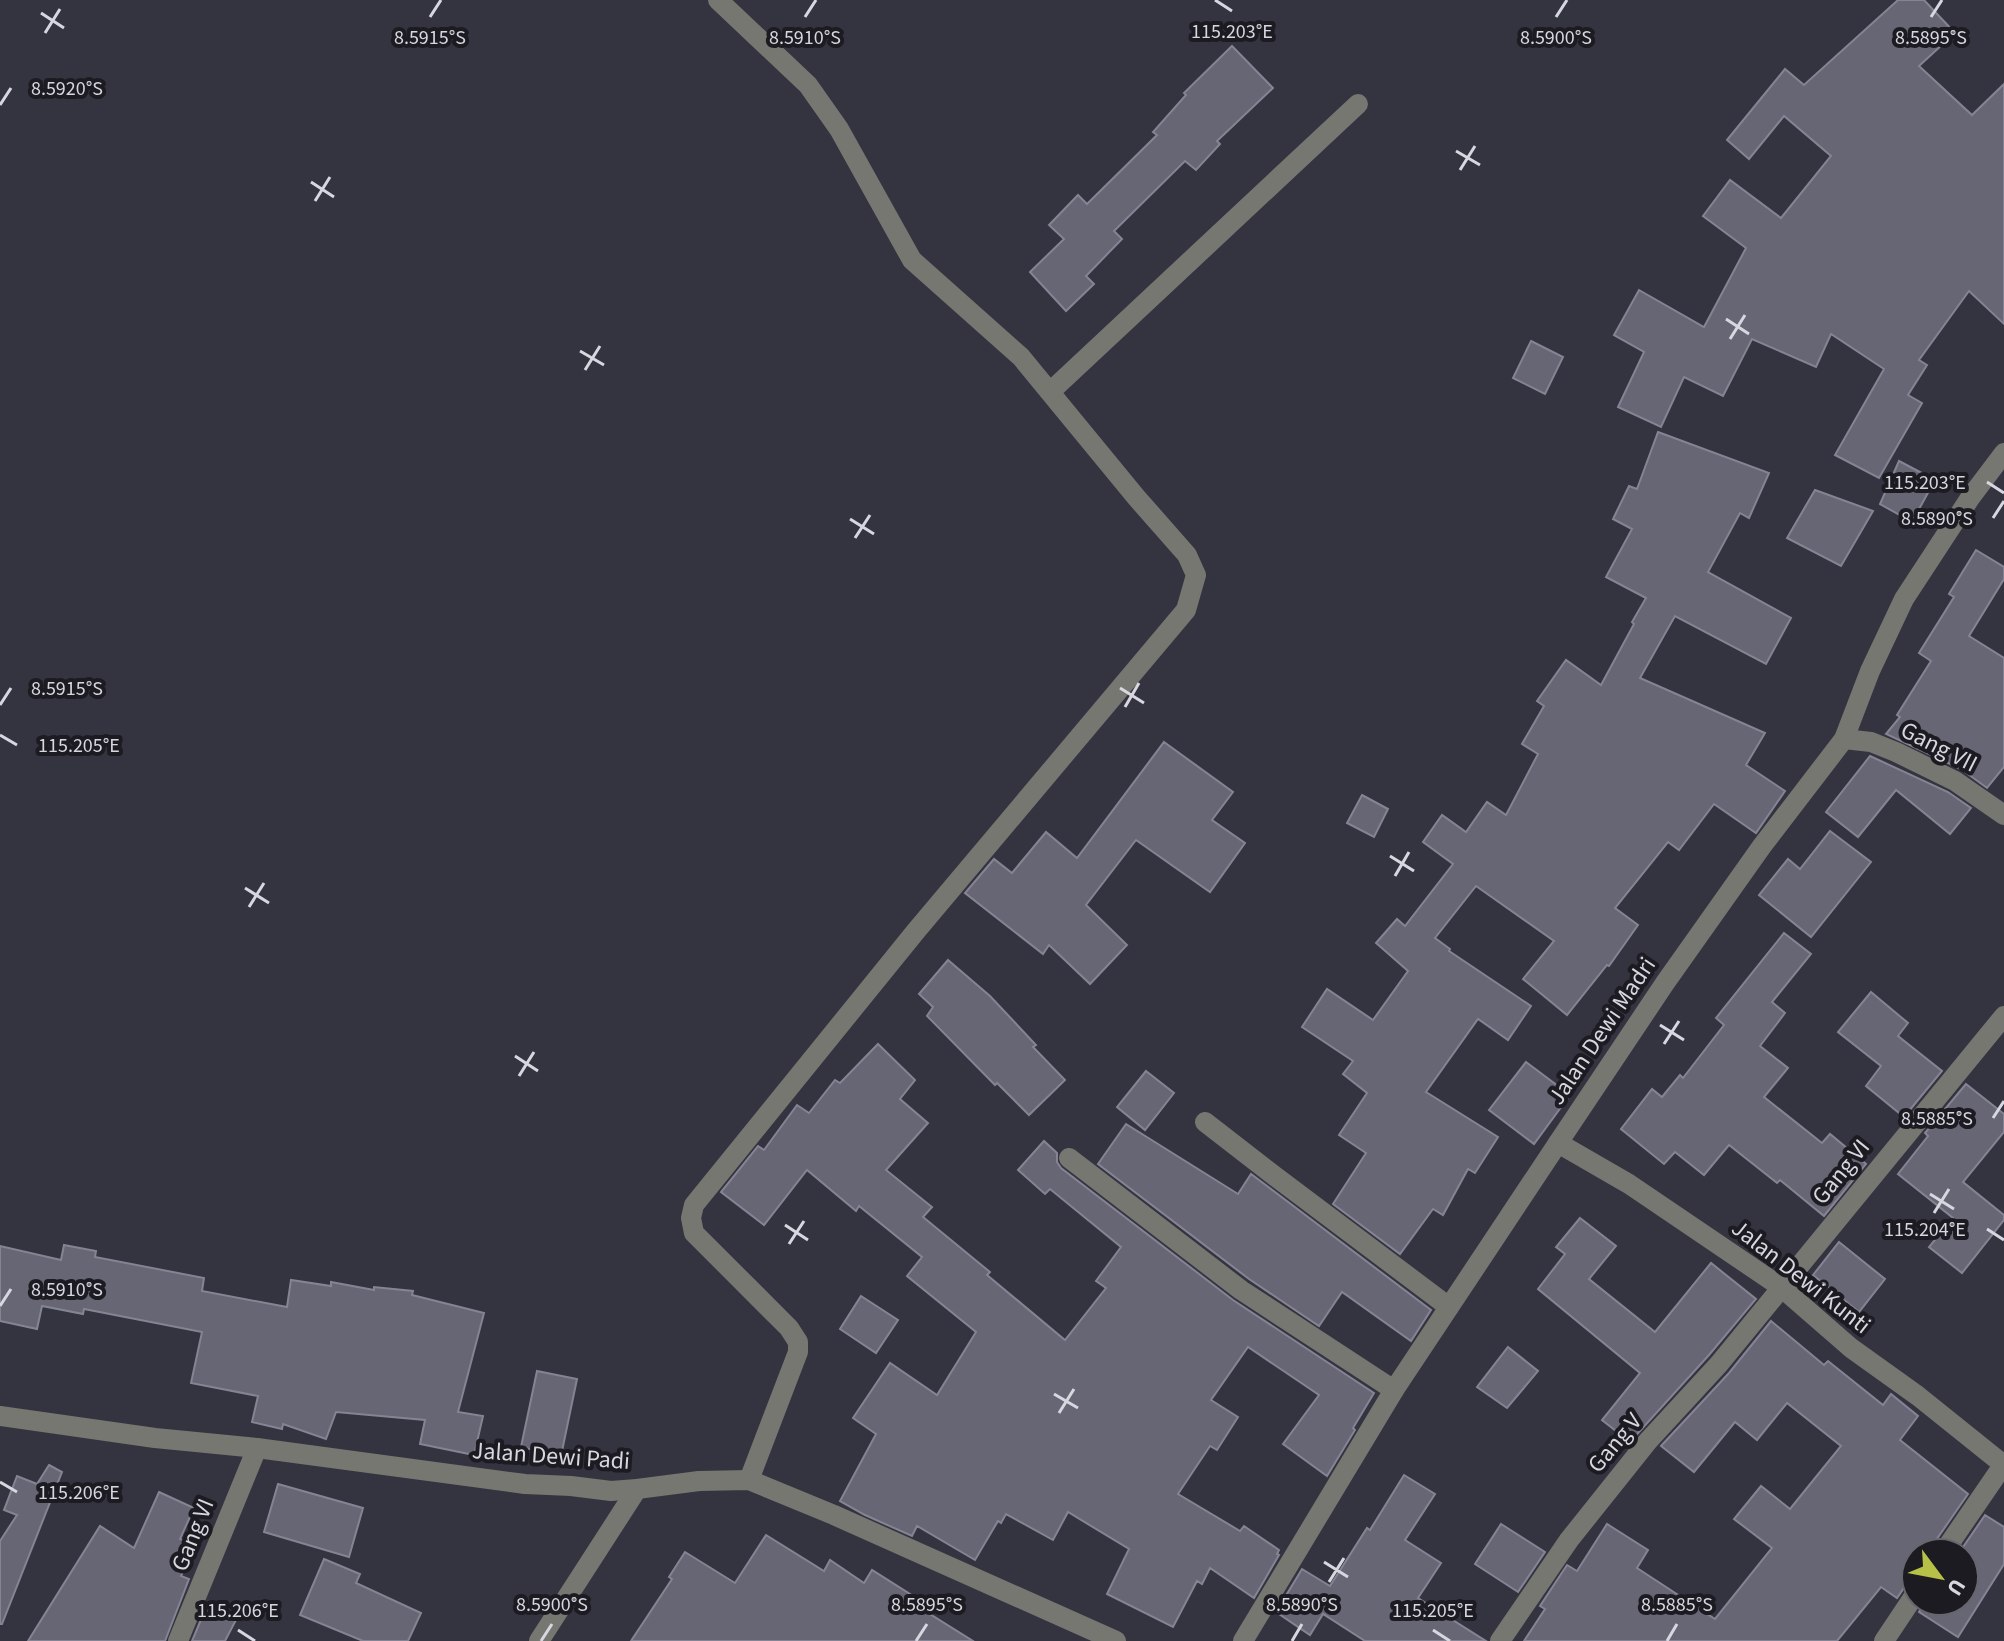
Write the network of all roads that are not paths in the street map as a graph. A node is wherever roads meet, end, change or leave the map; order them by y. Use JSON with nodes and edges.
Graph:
{"nodes":[{"id":1,"x":718,"y":0,"type":"edge"},
{"id":2,"x":1358,"y":104,"type":"dead end"},
{"id":3,"x":1050,"y":392,"type":"junction"},
{"id":4,"x":2004,"y":453,"type":"edge"},
{"id":5,"x":1844,"y":739,"type":"junction"},
{"id":6,"x":2004,"y":815,"type":"edge"},
{"id":7,"x":2004,"y":1016,"type":"edge"},
{"id":8,"x":1205,"y":1122,"type":"dead end"},
{"id":9,"x":1558,"y":1143,"type":"junction"},
{"id":10,"x":1069,"y":1158,"type":"dead end"},
{"id":11,"x":1781,"y":1287,"type":"junction"},
{"id":12,"x":1449,"y":1307,"type":"junction"},
{"id":13,"x":1394,"y":1390,"type":"junction"},
{"id":14,"x":0,"y":1416,"type":"edge"},
{"id":15,"x":257,"y":1448,"type":"junction"},
{"id":16,"x":2004,"y":1465,"type":"edge"},
{"id":17,"x":749,"y":1480,"type":"junction"},
{"id":18,"x":637,"y":1489,"type":"junction"},
{"id":19,"x":1954,"y":1537,"type":"edge"},
{"id":20,"x":1900,"y":1617,"type":"edge"},
{"id":21,"x":178,"y":1641,"type":"edge"},
{"id":22,"x":539,"y":1641,"type":"edge"},
{"id":23,"x":1116,"y":1641,"type":"edge"},
{"id":24,"x":1243,"y":1641,"type":"edge"},
{"id":25,"x":1500,"y":1641,"type":"edge"},
{"id":26,"x":1884,"y":1641,"type":"edge"}],
"edges":[{"from":1,"to":3,"type":"street"},
{"from":2,"to":3,"type":"street"},
{"from":3,"to":17,"type":"street"},
{"from":4,"to":5,"type":"street","name":"Jalan Dewi Madri"},
{"from":5,"to":6,"type":"street","name":"Gang VII"},
{"from":5,"to":9,"type":"street","name":"Jalan Dewi Madri"},
{"from":7,"to":11,"type":"street","name":"Gang VI"},
{"from":8,"to":12,"type":"street"},
{"from":9,"to":11,"type":"street","name":"Jalan Dewi Kunti"},
{"from":9,"to":12,"type":"street","name":"Jalan Dewi Madri"},
{"from":10,"to":13,"type":"street"},
{"from":11,"to":16,"type":"street","name":"Jalan Dewi Kunti"},
{"from":11,"to":25,"type":"street","name":"Gang V"},
{"from":12,"to":13,"type":"street","name":"Jalan Dewi Madri"},
{"from":13,"to":24,"type":"street","name":"Jalan Dewi Madri"},
{"from":14,"to":15,"type":"street","name":"Jalan Dewi Padi"},
{"from":15,"to":18,"type":"street","name":"Jalan Dewi Padi"},
{"from":15,"to":21,"type":"street","name":"Gang VI"},
{"from":16,"to":19,"type":"street"},
{"from":17,"to":18,"type":"street","name":"Jalan Dewi Padi"},
{"from":17,"to":23,"type":"street","name":"Jalan Dewi Padi"},
{"from":18,"to":22,"type":"street"},
{"from":20,"to":26,"type":"street"}]}
